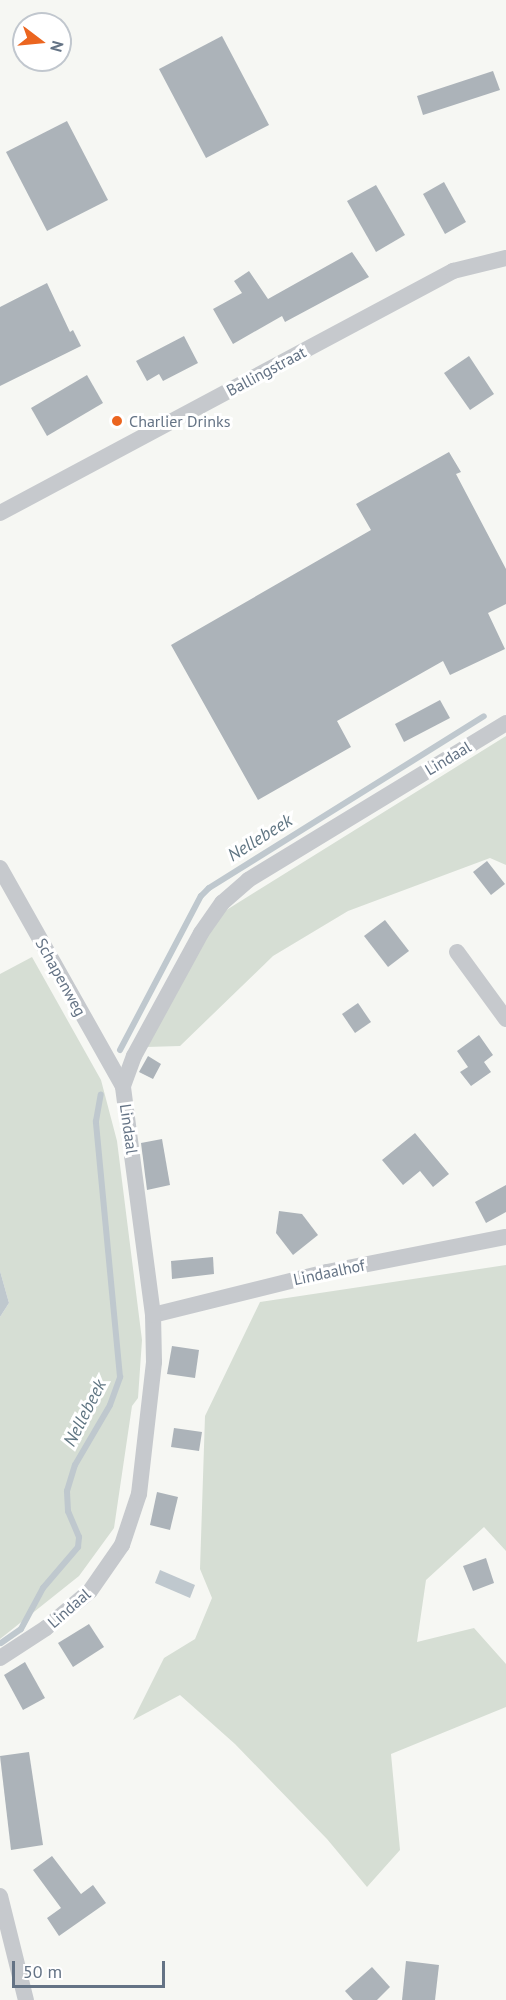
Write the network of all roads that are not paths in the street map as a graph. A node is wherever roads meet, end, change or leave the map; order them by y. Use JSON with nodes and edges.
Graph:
{"nodes":[{"id":1,"x":506,"y":258,"type":"edge"},
{"id":2,"x":0,"y":513,"type":"edge"},
{"id":3,"x":506,"y":723,"type":"edge"},
{"id":4,"x":0,"y":868,"type":"edge"},
{"id":5,"x":457,"y":951,"type":"dead end"},
{"id":6,"x":506,"y":1019,"type":"edge"},
{"id":7,"x":123,"y":1086,"type":"junction"},
{"id":8,"x":506,"y":1237,"type":"edge"},
{"id":9,"x":153,"y":1315,"type":"junction"},
{"id":10,"x":0,"y":1658,"type":"edge"},
{"id":11,"x":0,"y":1896,"type":"edge"},
{"id":12,"x":26,"y":2000,"type":"edge"}],
"edges":[{"from":1,"to":2,"type":"street","name":"Ballingstraat"},
{"from":3,"to":7,"type":"street","name":"Lindaal"},
{"from":4,"to":7,"type":"street","name":"Schapenweg"},
{"from":5,"to":6,"type":"street"},
{"from":7,"to":9,"type":"street","name":"Lindaal"},
{"from":8,"to":9,"type":"street","name":"Lindaalhof"},
{"from":9,"to":10,"type":"street","name":"Lindaal"},
{"from":11,"to":12,"type":"street"}]}
